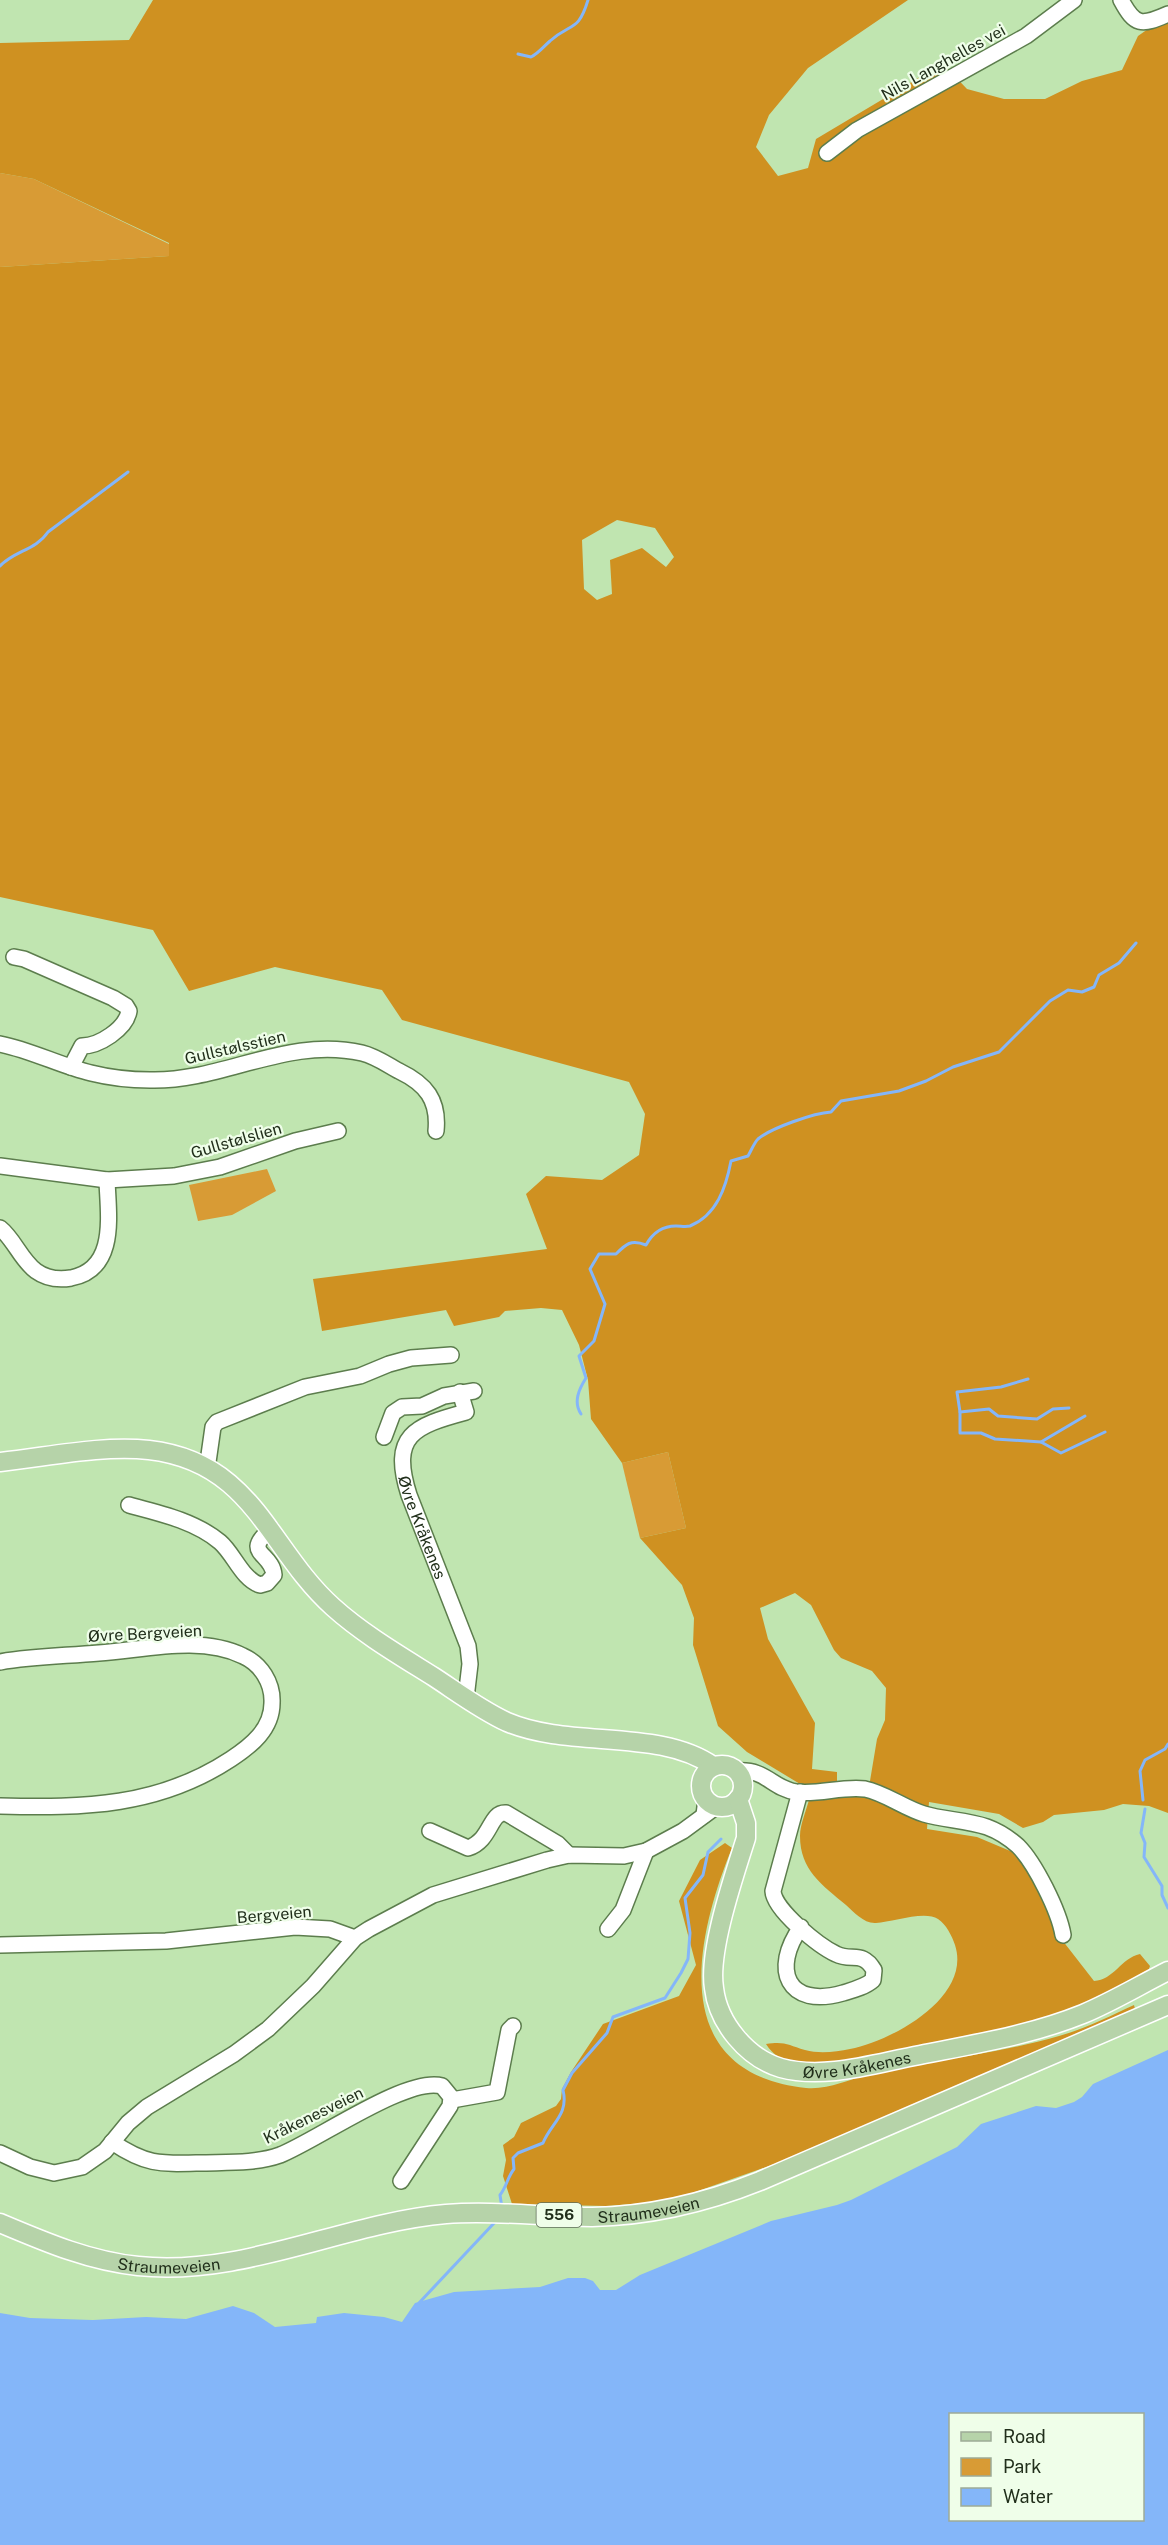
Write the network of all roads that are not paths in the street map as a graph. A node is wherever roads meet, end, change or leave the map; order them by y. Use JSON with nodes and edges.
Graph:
{"nodes":[{"id":1,"x":1074,"y":0,"type":"edge"},
{"id":2,"x":1121,"y":0,"type":"edge"},
{"id":3,"x":1168,"y":14,"type":"edge"},
{"id":4,"x":827,"y":153,"type":"dead end"},
{"id":5,"x":14,"y":957,"type":"dead end"},
{"id":6,"x":0,"y":1044,"type":"edge"},
{"id":7,"x":71,"y":1067,"type":"junction"},
{"id":8,"x":338,"y":1131,"type":"dead end"},
{"id":9,"x":436,"y":1131,"type":"dead end"},
{"id":10,"x":0,"y":1166,"type":"edge"},
{"id":11,"x":107,"y":1180,"type":"junction"},
{"id":12,"x":0,"y":1228,"type":"edge"},
{"id":13,"x":451,"y":1355,"type":"dead end"},
{"id":14,"x":384,"y":1437,"type":"dead end"},
{"id":15,"x":0,"y":1462,"type":"edge"},
{"id":16,"x":207,"y":1469,"type":"junction"},
{"id":17,"x":129,"y":1505,"type":"dead end"},
{"id":18,"x":272,"y":1529,"type":"junction"},
{"id":19,"x":0,"y":1662,"type":"edge"},
{"id":20,"x":466,"y":1698,"type":"junction"},
{"id":21,"x":708,"y":1771,"type":"junction"},
{"id":22,"x":800,"y":1792,"type":"junction"},
{"id":23,"x":724,"y":1797,"type":"junction"},
{"id":24,"x":0,"y":1806,"type":"edge"},
{"id":25,"x":430,"y":1831,"type":"dead end"},
{"id":26,"x":646,"y":1851,"type":"junction"},
{"id":27,"x":569,"y":1855,"type":"junction"},
{"id":28,"x":801,"y":1927,"type":"junction"},
{"id":29,"x":608,"y":1929,"type":"dead end"},
{"id":30,"x":1063,"y":1935,"type":"dead end"},
{"id":31,"x":355,"y":1938,"type":"junction"},
{"id":32,"x":0,"y":1946,"type":"edge"},
{"id":33,"x":1168,"y":1971,"type":"edge"},
{"id":34,"x":1168,"y":2005,"type":"edge"},
{"id":35,"x":1168,"y":2015,"type":"edge"},
{"id":36,"x":513,"y":2026,"type":"dead end"},
{"id":37,"x":1097,"y":2038,"type":"junction"},
{"id":38,"x":452,"y":2100,"type":"junction"},
{"id":39,"x":112,"y":2142,"type":"junction"},
{"id":40,"x":0,"y":2153,"type":"edge"},
{"id":41,"x":401,"y":2181,"type":"dead end"},
{"id":42,"x":0,"y":2223,"type":"edge"}],
"edges":[{"from":1,"to":4,"type":"street","name":"Nils Langhelles vei"},
{"from":2,"to":3,"type":"street"},
{"from":5,"to":7,"type":"street"},
{"from":6,"to":7,"type":"street","name":"Gullstølsstien"},
{"from":7,"to":9,"type":"street","name":"Gullstølsstien"},
{"from":8,"to":11,"type":"street","name":"Gullstølslien"},
{"from":10,"to":11,"type":"street","name":"Gullstølslien"},
{"from":11,"to":12,"type":"street"},
{"from":13,"to":16,"type":"street"},
{"from":14,"to":20,"type":"street","name":"Øvre Kråkenes"},
{"from":15,"to":16,"type":"main road"},
{"from":16,"to":18,"type":"main road"},
{"from":17,"to":18,"type":"street"},
{"from":18,"to":20,"type":"main road"},
{"from":19,"to":24,"type":"street","name":"Øvre Bergveien"},
{"from":20,"to":21,"type":"main road"},
{"from":21,"to":23,"type":"main road","name":"Øvre Kråkenes"},
{"from":21,"to":23,"type":"main road"},
{"from":22,"to":23,"type":"street"},
{"from":22,"to":28,"type":"street"},
{"from":22,"to":30,"type":"street"},
{"from":23,"to":26,"type":"street"},
{"from":23,"to":33,"type":"main road","name":"Øvre Kråkenes"},
{"from":25,"to":27,"type":"street"},
{"from":26,"to":27,"type":"street"},
{"from":26,"to":29,"type":"street"},
{"from":27,"to":31,"type":"street"},
{"from":28,"to":28,"type":"street"},
{"from":31,"to":32,"type":"street","name":"Bergveien"},
{"from":31,"to":39,"type":"street"},
{"from":34,"to":37,"type":"main road","name":"Straumeveien","number":"556"},
{"from":35,"to":37,"type":"main road","name":"Straumeveien","number":"556"},
{"from":36,"to":38,"type":"street"},
{"from":37,"to":42,"type":"main road","name":"Straumeveien","number":"556"},
{"from":38,"to":39,"type":"street","name":"Kråkenesveien"},
{"from":38,"to":41,"type":"street"},
{"from":39,"to":40,"type":"street"}]}
